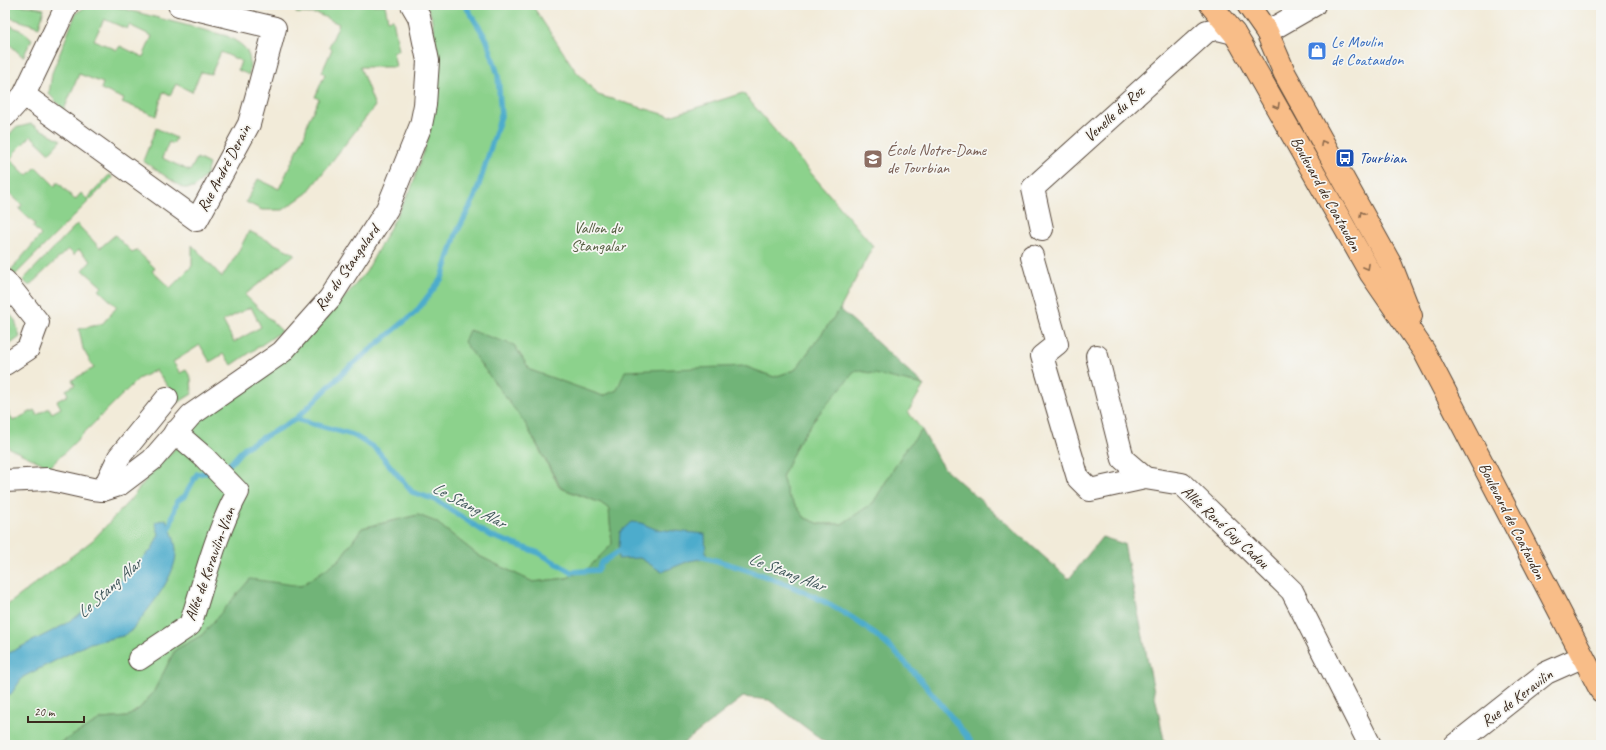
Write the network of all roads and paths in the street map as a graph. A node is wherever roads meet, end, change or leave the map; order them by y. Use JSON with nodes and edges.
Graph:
{"nodes":[{"id":1,"x":67,"y":5,"type":"edge"},
{"id":2,"x":179,"y":5,"type":"edge"},
{"id":3,"x":412,"y":5,"type":"edge"},
{"id":4,"x":1211,"y":5,"type":"edge"},
{"id":5,"x":1248,"y":5,"type":"edge"},
{"id":6,"x":1314,"y":5,"type":"edge"},
{"id":7,"x":1267,"y":32,"type":"junction"},
{"id":8,"x":1234,"y":33,"type":"junction"},
{"id":9,"x":24,"y":95,"type":"junction"},
{"id":10,"x":5,"y":116,"type":"edge"},
{"id":11,"x":1042,"y":229,"type":"dead end"},
{"id":12,"x":1032,"y":256,"type":"dead end"},
{"id":13,"x":5,"y":282,"type":"edge"},
{"id":14,"x":1424,"y":351,"type":"junction"},
{"id":15,"x":1097,"y":356,"type":"dead end"},
{"id":16,"x":5,"y":364,"type":"edge"},
{"id":17,"x":167,"y":398,"type":"dead end"},
{"id":18,"x":175,"y":432,"type":"junction"},
{"id":19,"x":1145,"y":478,"type":"junction"},
{"id":20,"x":5,"y":481,"type":"edge"},
{"id":21,"x":104,"y":490,"type":"junction"},
{"id":22,"x":1582,"y":657,"type":"junction"},
{"id":23,"x":139,"y":659,"type":"dead end"},
{"id":24,"x":1601,"y":691,"type":"edge"},
{"id":25,"x":1370,"y":745,"type":"edge"},
{"id":26,"x":1455,"y":745,"type":"edge"}],
"edges":[{"from":1,"to":9,"type":"street"},
{"from":2,"to":9,"type":"street","name":"Rue André Derain"},
{"from":3,"to":18,"type":"street","name":"Rue du Stangalard"},
{"from":4,"to":8,"type":"main road","name":"Boulevard de Coataudon"},
{"from":5,"to":7,"type":"main road","name":"Boulevard de Coataudon"},
{"from":6,"to":7,"type":"street"},
{"from":7,"to":8,"type":"main road"},
{"from":14,"to":7,"type":"main road","name":"Boulevard de Coataudon","one_way":true},
{"from":8,"to":11,"type":"street","name":"Venelle du Roz"},
{"from":8,"to":14,"type":"main road","name":"Boulevard de Coataudon","one_way":true},
{"from":9,"to":10,"type":"street"},
{"from":12,"to":19,"type":"street","name":"Allée René Guy Cadou"},
{"from":13,"to":16,"type":"street"},
{"from":14,"to":22,"type":"main road","name":"Boulevard de Coataudon"},
{"from":15,"to":19,"type":"street"},
{"from":17,"to":21,"type":"street"},
{"from":18,"to":21,"type":"street","name":"Rue du Stangalard"},
{"from":18,"to":23,"type":"street","name":"Allée de Keravilin-Vian"},
{"from":19,"to":25,"type":"street","name":"Allée René Guy Cadou"},
{"from":20,"to":21,"type":"street"},
{"from":22,"to":24,"type":"main road","name":"Boulevard de Coataudon"},
{"from":22,"to":26,"type":"street","name":"Rue de Keravilin"}]}
